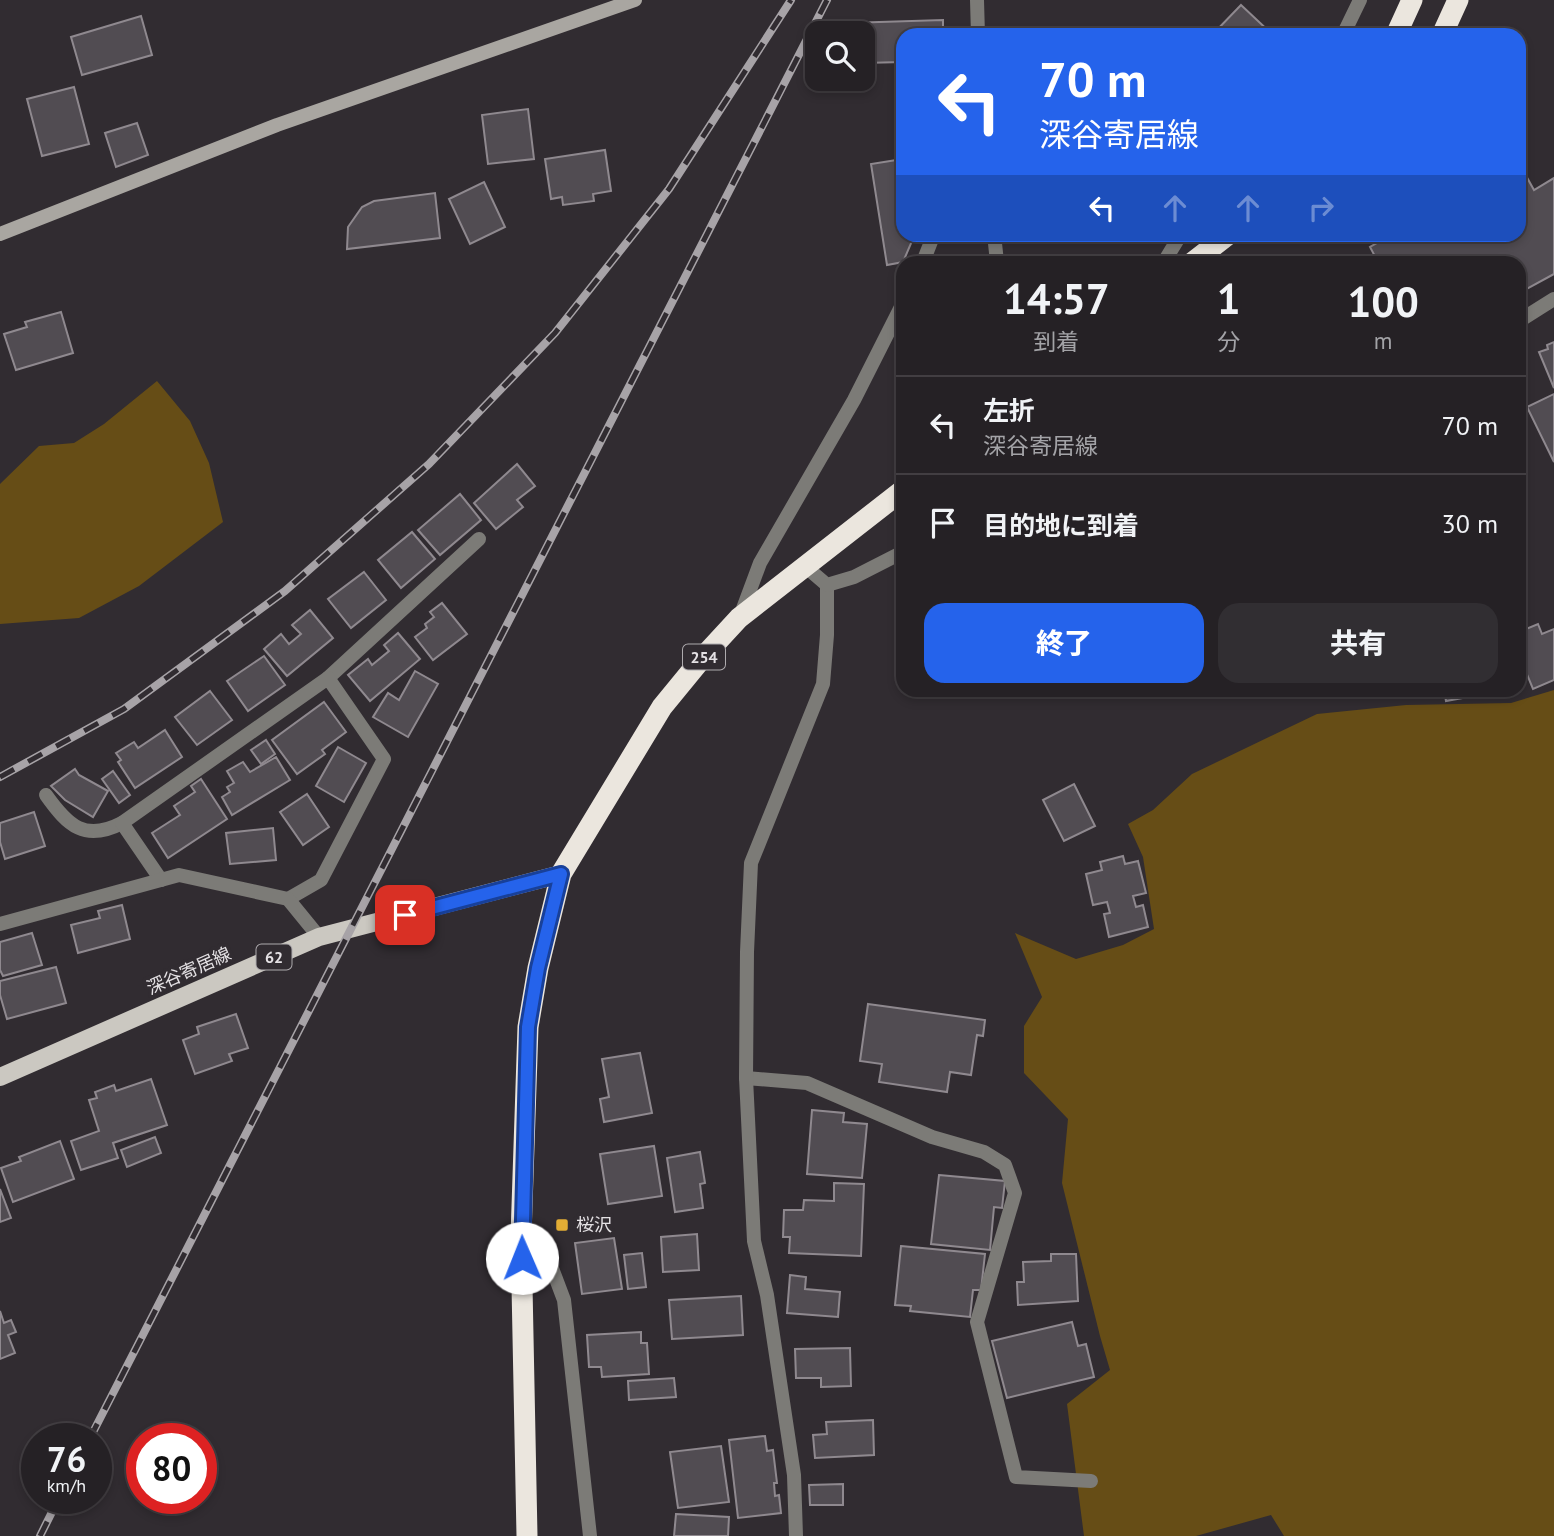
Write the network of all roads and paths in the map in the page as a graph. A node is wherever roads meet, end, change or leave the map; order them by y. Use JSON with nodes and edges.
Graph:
{"nodes":[{"id":1,"x":635,"y":0,"type":"edge"},
{"id":2,"x":977,"y":0,"type":"edge"},
{"id":3,"x":1360,"y":0,"type":"edge"},
{"id":4,"x":1412,"y":0,"type":"edge"},
{"id":5,"x":1458,"y":0,"type":"edge"},
{"id":6,"x":978,"y":28,"type":"edge"},
{"id":7,"x":1346,"y":28,"type":"edge"},
{"id":8,"x":1398,"y":28,"type":"edge"},
{"id":9,"x":1445,"y":28,"type":"edge"},
{"id":10,"x":0,"y":234,"type":"edge"},
{"id":11,"x":1219,"y":242,"type":"edge"},
{"id":12,"x":1201,"y":256,"type":"edge"},
{"id":13,"x":1554,"y":300,"type":"edge"},
{"id":14,"x":896,"y":317,"type":"edge"},
{"id":15,"x":1526,"y":317,"type":"edge"},
{"id":16,"x":896,"y":496,"type":"edge"},
{"id":17,"x":479,"y":538,"type":"dead end"},
{"id":18,"x":896,"y":556,"type":"edge"},
{"id":19,"x":806,"y":566,"type":"junction"},
{"id":20,"x":827,"y":585,"type":"junction"},
{"id":21,"x":739,"y":618,"type":"junction"},
{"id":22,"x":328,"y":678,"type":"junction"},
{"id":23,"x":46,"y":795,"type":"dead end"},
{"id":24,"x":122,"y":823,"type":"junction"},
{"id":25,"x":561,"y":874,"type":"junction"},
{"id":26,"x":161,"y":880,"type":"junction"},
{"id":27,"x":288,"y":899,"type":"junction"},
{"id":28,"x":0,"y":924,"type":"edge"},
{"id":29,"x":319,"y":937,"type":"junction"},
{"id":30,"x":0,"y":1077,"type":"edge"},
{"id":31,"x":746,"y":1078,"type":"junction"},
{"id":32,"x":521,"y":1236,"type":"junction"},
{"id":33,"x":1091,"y":1481,"type":"dead end"},
{"id":34,"x":527,"y":1536,"type":"edge"},
{"id":35,"x":590,"y":1536,"type":"edge"},
{"id":36,"x":796,"y":1536,"type":"edge"}],
"edges":[{"from":1,"to":10,"type":"street"},
{"from":2,"to":6,"type":"street"},
{"from":3,"to":7,"type":"street"},
{"from":4,"to":8,"type":"highway"},
{"from":5,"to":9,"type":"highway"},
{"from":11,"to":12,"type":"highway"},
{"from":13,"to":15,"type":"street"},
{"from":14,"to":21,"type":"street"},
{"from":16,"to":19,"type":"highway","number":"254"},
{"from":17,"to":22,"type":"street"},
{"from":18,"to":20,"type":"street"},
{"from":19,"to":20,"type":"street"},
{"from":19,"to":21,"type":"highway","number":"254"},
{"from":20,"to":31,"type":"street"},
{"from":21,"to":25,"type":"highway","number":"254"},
{"from":22,"to":24,"type":"street"},
{"from":22,"to":27,"type":"street"},
{"from":23,"to":24,"type":"street"},
{"from":24,"to":26,"type":"street"},
{"from":25,"to":29,"type":"main road","name":"深谷寄居線","number":"62"},
{"from":25,"to":32,"type":"highway","number":"254"},
{"from":26,"to":27,"type":"street"},
{"from":26,"to":28,"type":"street"},
{"from":27,"to":29,"type":"street"},
{"from":29,"to":30,"type":"main road","name":"深谷寄居線","number":"62"},
{"from":31,"to":33,"type":"street"},
{"from":31,"to":36,"type":"street"},
{"from":32,"to":34,"type":"highway","number":"254"},
{"from":32,"to":35,"type":"street"}]}
